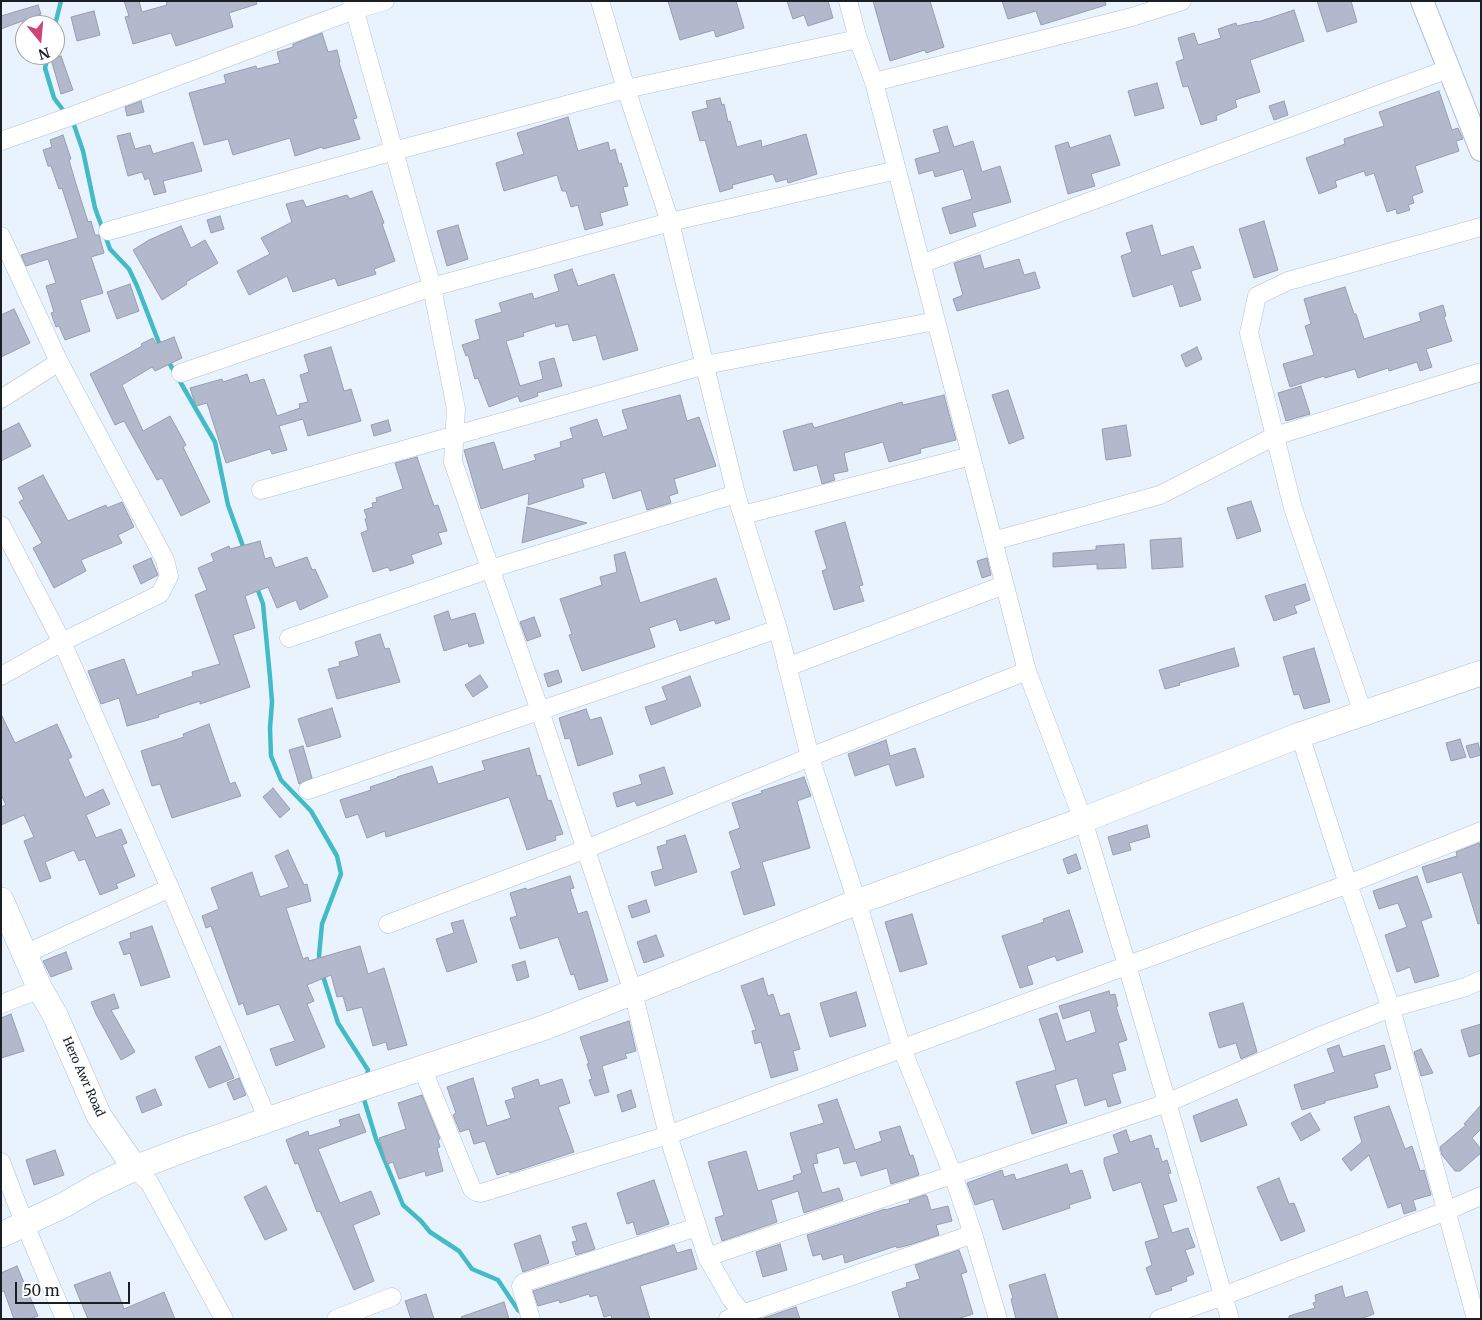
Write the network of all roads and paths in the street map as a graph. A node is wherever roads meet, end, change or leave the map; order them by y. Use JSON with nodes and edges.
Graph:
{"nodes":[{"id":1,"x":384,"y":1,"type":"edge"},
{"id":2,"x":600,"y":1,"type":"edge"},
{"id":3,"x":848,"y":1,"type":"edge"},
{"id":4,"x":1182,"y":1,"type":"edge"},
{"id":5,"x":1422,"y":1,"type":"edge"},
{"id":6,"x":353,"y":6,"type":"edge"},
{"id":7,"x":858,"y":40,"type":"junction"},
{"id":8,"x":1448,"y":69,"type":"junction"},
{"id":9,"x":874,"y":82,"type":"junction"},
{"id":10,"x":626,"y":89,"type":"junction"},
{"id":11,"x":1,"y":141,"type":"edge"},
{"id":12,"x":1481,"y":150,"type":"edge"},
{"id":13,"x":394,"y":151,"type":"junction"},
{"id":14,"x":897,"y":170,"type":"junction"},
{"id":15,"x":670,"y":222,"type":"junction"},
{"id":16,"x":1481,"y":227,"type":"edge"},
{"id":17,"x":108,"y":231,"type":"dead end"},
{"id":18,"x":1,"y":236,"type":"edge"},
{"id":19,"x":921,"y":264,"type":"junction"},
{"id":20,"x":432,"y":287,"type":"junction"},
{"id":21,"x":936,"y":321,"type":"junction"},
{"id":22,"x":59,"y":362,"type":"junction"},
{"id":23,"x":705,"y":365,"type":"junction"},
{"id":24,"x":1481,"y":372,"type":"edge"},
{"id":25,"x":181,"y":373,"type":"dead end"},
{"id":26,"x":1,"y":398,"type":"edge"},
{"id":27,"x":454,"y":436,"type":"junction"},
{"id":28,"x":1275,"y":436,"type":"junction"},
{"id":29,"x":971,"y":456,"type":"junction"},
{"id":30,"x":261,"y":490,"type":"dead end"},
{"id":31,"x":736,"y":494,"type":"junction"},
{"id":32,"x":742,"y":515,"type":"junction"},
{"id":33,"x":1,"y":525,"type":"edge"},
{"id":34,"x":993,"y":541,"type":"junction"},
{"id":35,"x":490,"y":569,"type":"junction"},
{"id":36,"x":1004,"y":585,"type":"junction"},
{"id":37,"x":778,"y":629,"type":"junction"},
{"id":38,"x":289,"y":638,"type":"dead end"},
{"id":39,"x":62,"y":642,"type":"junction"},
{"id":40,"x":787,"y":667,"type":"junction"},
{"id":41,"x":1027,"y":671,"type":"junction"},
{"id":42,"x":1481,"y":673,"type":"edge"},
{"id":43,"x":1,"y":676,"type":"edge"},
{"id":44,"x":540,"y":711,"type":"junction"},
{"id":45,"x":1363,"y":713,"type":"junction"},
{"id":46,"x":1300,"y":736,"type":"junction"},
{"id":47,"x":810,"y":757,"type":"junction"},
{"id":48,"x":308,"y":790,"type":"dead end"},
{"id":49,"x":1083,"y":820,"type":"junction"},
{"id":50,"x":1481,"y":830,"type":"edge"},
{"id":51,"x":586,"y":849,"type":"junction"},
{"id":52,"x":1348,"y":884,"type":"junction"},
{"id":53,"x":170,"y":888,"type":"junction"},
{"id":54,"x":1,"y":900,"type":"edge"},
{"id":55,"x":857,"y":902,"type":"junction"},
{"id":56,"x":388,"y":924,"type":"dead end"},
{"id":57,"x":24,"y":954,"type":"junction"},
{"id":58,"x":1128,"y":965,"type":"junction"},
{"id":59,"x":1481,"y":980,"type":"edge"},
{"id":60,"x":40,"y":989,"type":"junction"},
{"id":61,"x":634,"y":992,"type":"junction"},
{"id":62,"x":1,"y":1004,"type":"edge"},
{"id":63,"x":1391,"y":1008,"type":"junction"},
{"id":64,"x":902,"y":1049,"type":"junction"},
{"id":65,"x":422,"y":1068,"type":"junction"},
{"id":66,"x":1167,"y":1103,"type":"junction"},
{"id":67,"x":268,"y":1120,"type":"junction"},
{"id":68,"x":668,"y":1135,"type":"junction"},
{"id":69,"x":1,"y":1162,"type":"edge"},
{"id":70,"x":134,"y":1169,"type":"junction"},
{"id":71,"x":953,"y":1175,"type":"junction"},
{"id":72,"x":1481,"y":1196,"type":"edge"},
{"id":73,"x":1446,"y":1211,"type":"junction"},
{"id":74,"x":25,"y":1225,"type":"junction"},
{"id":75,"x":697,"y":1227,"type":"junction"},
{"id":76,"x":973,"y":1234,"type":"junction"},
{"id":77,"x":1,"y":1235,"type":"edge"},
{"id":78,"x":707,"y":1257,"type":"junction"},
{"id":79,"x":1223,"y":1296,"type":"junction"},
{"id":80,"x":392,"y":1297,"type":"dead end"},
{"id":81,"x":740,"y":1317,"type":"edge"},
{"id":82,"x":65,"y":1319,"type":"edge"},
{"id":83,"x":224,"y":1319,"type":"edge"},
{"id":84,"x":336,"y":1319,"type":"edge"},
{"id":85,"x":531,"y":1319,"type":"edge"},
{"id":86,"x":998,"y":1319,"type":"edge"},
{"id":87,"x":1159,"y":1319,"type":"edge"},
{"id":88,"x":1230,"y":1319,"type":"edge"},
{"id":89,"x":1476,"y":1319,"type":"edge"}],
"edges":[{"from":1,"to":6,"type":"street"},
{"from":2,"to":10,"type":"street"},
{"from":3,"to":7,"type":"street"},
{"from":4,"to":9,"type":"street"},
{"from":5,"to":8,"type":"street"},
{"from":6,"to":11,"type":"street"},
{"from":6,"to":13,"type":"street"},
{"from":7,"to":9,"type":"street"},
{"from":7,"to":10,"type":"street"},
{"from":8,"to":12,"type":"street"},
{"from":8,"to":19,"type":"street"},
{"from":9,"to":14,"type":"street"},
{"from":10,"to":13,"type":"street"},
{"from":10,"to":15,"type":"street"},
{"from":13,"to":17,"type":"street"},
{"from":13,"to":20,"type":"street"},
{"from":14,"to":15,"type":"street"},
{"from":14,"to":19,"type":"street"},
{"from":15,"to":20,"type":"street"},
{"from":15,"to":23,"type":"street"},
{"from":16,"to":28,"type":"street"},
{"from":18,"to":22,"type":"street"},
{"from":19,"to":21,"type":"street"},
{"from":20,"to":25,"type":"street"},
{"from":20,"to":27,"type":"street"},
{"from":21,"to":23,"type":"street"},
{"from":21,"to":29,"type":"street"},
{"from":22,"to":26,"type":"street"},
{"from":22,"to":39,"type":"street"},
{"from":23,"to":27,"type":"street"},
{"from":23,"to":31,"type":"street"},
{"from":24,"to":28,"type":"street"},
{"from":27,"to":30,"type":"street"},
{"from":27,"to":35,"type":"street"},
{"from":28,"to":34,"type":"street"},
{"from":28,"to":45,"type":"street"},
{"from":29,"to":32,"type":"street"},
{"from":29,"to":34,"type":"street"},
{"from":31,"to":32,"type":"street"},
{"from":31,"to":35,"type":"street"},
{"from":32,"to":37,"type":"street"},
{"from":33,"to":39,"type":"street"},
{"from":34,"to":36,"type":"street"},
{"from":35,"to":38,"type":"street"},
{"from":35,"to":44,"type":"street"},
{"from":36,"to":40,"type":"street"},
{"from":36,"to":41,"type":"street"},
{"from":37,"to":40,"type":"street"},
{"from":37,"to":44,"type":"street"},
{"from":39,"to":43,"type":"street"},
{"from":39,"to":53,"type":"street"},
{"from":40,"to":47,"type":"street"},
{"from":41,"to":47,"type":"street"},
{"from":41,"to":49,"type":"street"},
{"from":42,"to":45,"type":"main road"},
{"from":44,"to":48,"type":"street"},
{"from":44,"to":51,"type":"street"},
{"from":45,"to":46,"type":"main road"},
{"from":46,"to":49,"type":"main road"},
{"from":46,"to":52,"type":"street"},
{"from":47,"to":51,"type":"street"},
{"from":47,"to":55,"type":"street"},
{"from":49,"to":55,"type":"main road"},
{"from":49,"to":58,"type":"street"},
{"from":50,"to":52,"type":"street"},
{"from":51,"to":56,"type":"street"},
{"from":51,"to":61,"type":"street"},
{"from":52,"to":58,"type":"street"},
{"from":52,"to":63,"type":"street"},
{"from":53,"to":57,"type":"street"},
{"from":53,"to":67,"type":"street"},
{"from":54,"to":57,"type":"main road","name":"Hero Awr Road"},
{"from":55,"to":61,"type":"main road"},
{"from":55,"to":64,"type":"street"},
{"from":57,"to":60,"type":"main road","name":"Hero Awr Road"},
{"from":58,"to":64,"type":"street"},
{"from":58,"to":66,"type":"street"},
{"from":59,"to":63,"type":"street"},
{"from":60,"to":62,"type":"street"},
{"from":60,"to":70,"type":"main road","name":"Hero Awr Road"},
{"from":61,"to":65,"type":"main road"},
{"from":61,"to":68,"type":"street"},
{"from":63,"to":66,"type":"street"},
{"from":63,"to":73,"type":"street"},
{"from":64,"to":68,"type":"street"},
{"from":64,"to":71,"type":"street"},
{"from":65,"to":67,"type":"main road"},
{"from":65,"to":68,"type":"street"},
{"from":66,"to":71,"type":"street"},
{"from":66,"to":79,"type":"street"},
{"from":67,"to":70,"type":"main road"},
{"from":68,"to":75,"type":"street"},
{"from":69,"to":74,"type":"street"},
{"from":70,"to":74,"type":"main road"},
{"from":70,"to":83,"type":"street"},
{"from":71,"to":76,"type":"street"},
{"from":71,"to":78,"type":"street"},
{"from":72,"to":73,"type":"street"},
{"from":73,"to":79,"type":"street"},
{"from":73,"to":89,"type":"street"},
{"from":74,"to":77,"type":"main road"},
{"from":74,"to":82,"type":"street"},
{"from":75,"to":78,"type":"street"},
{"from":75,"to":85,"type":"street"},
{"from":76,"to":81,"type":"street"},
{"from":76,"to":86,"type":"street"},
{"from":78,"to":81,"type":"street"},
{"from":79,"to":87,"type":"street"},
{"from":79,"to":88,"type":"street"},
{"from":80,"to":84,"type":"street"}]}
